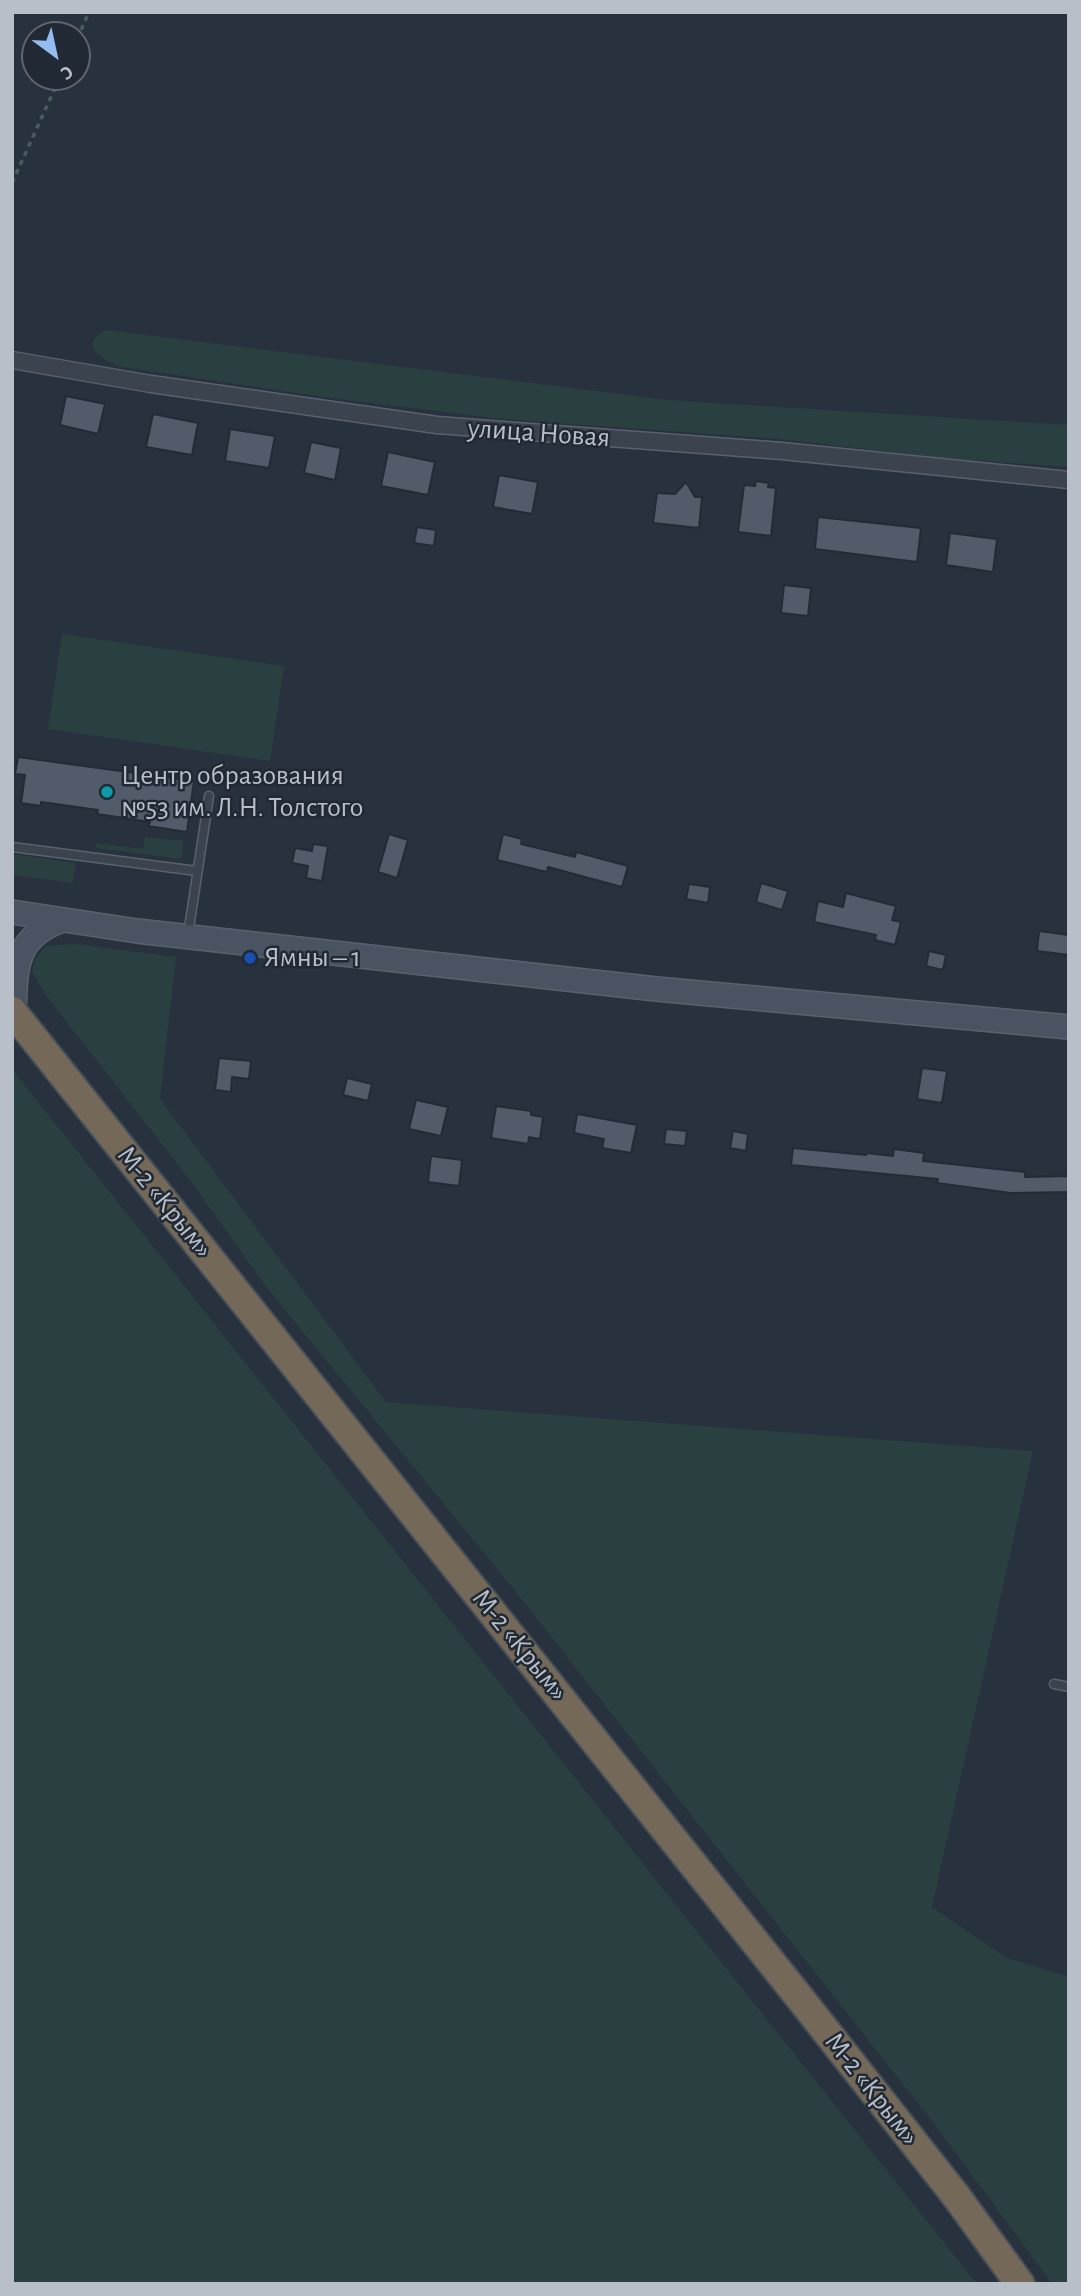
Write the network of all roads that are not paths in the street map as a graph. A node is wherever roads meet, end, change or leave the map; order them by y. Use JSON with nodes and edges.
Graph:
{"nodes":[{"id":1,"x":12,"y":359,"type":"edge"},
{"id":2,"x":1069,"y":480,"type":"edge"},
{"id":3,"x":209,"y":796,"type":"dead end"},
{"id":4,"x":12,"y":847,"type":"edge"},
{"id":5,"x":197,"y":871,"type":"junction"},
{"id":6,"x":12,"y":912,"type":"edge"},
{"id":7,"x":63,"y":920,"type":"junction"},
{"id":8,"x":188,"y":935,"type":"junction"},
{"id":9,"x":13,"y":1013,"type":"edge"},
{"id":10,"x":1069,"y":1027,"type":"edge"},
{"id":11,"x":1054,"y":1684,"type":"dead end"},
{"id":12,"x":1069,"y":1687,"type":"edge"},
{"id":13,"x":1020,"y":2284,"type":"edge"}],
"edges":[{"from":1,"to":2,"type":"street","name":"улица Новая"},
{"from":3,"to":5,"type":"lane"},
{"from":4,"to":5,"type":"lane"},
{"from":5,"to":8,"type":"lane"},
{"from":6,"to":7,"type":"main road"},
{"from":7,"to":8,"type":"main road"},
{"from":7,"to":9,"type":"main road"},
{"from":8,"to":10,"type":"main road"},
{"from":9,"to":13,"type":"highway","name":"М-2 «Крым»"},
{"from":11,"to":12,"type":"lane"}]}
